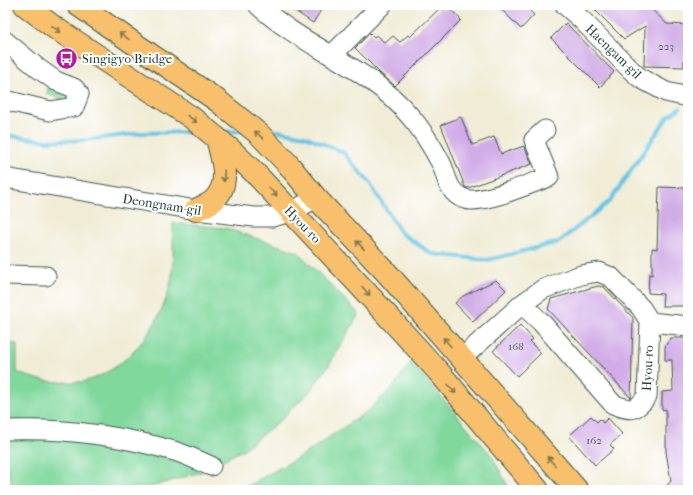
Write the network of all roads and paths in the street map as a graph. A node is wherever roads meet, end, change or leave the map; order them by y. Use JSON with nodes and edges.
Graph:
{"nodes":[{"id":1,"x":25,"y":5,"type":"edge"},
{"id":2,"x":78,"y":5,"type":"edge"},
{"id":3,"x":258,"y":5,"type":"edge"},
{"id":4,"x":382,"y":5,"type":"edge"},
{"id":5,"x":565,"y":5,"type":"edge"},
{"id":6,"x":5,"y":41,"type":"edge"},
{"id":7,"x":332,"y":55,"type":"junction"},
{"id":8,"x":688,"y":82,"type":"edge"},
{"id":9,"x":666,"y":92,"type":"junction"},
{"id":10,"x":688,"y":97,"type":"edge"},
{"id":11,"x":5,"y":100,"type":"edge"},
{"id":12,"x":545,"y":130,"type":"dead end"},
{"id":13,"x":217,"y":138,"type":"junction"},
{"id":14,"x":5,"y":178,"type":"edge"},
{"id":15,"x":316,"y":198,"type":"junction"},
{"id":16,"x":196,"y":210,"type":"junction"},
{"id":17,"x":291,"y":212,"type":"junction"},
{"id":18,"x":5,"y":275,"type":"edge"},
{"id":19,"x":46,"y":276,"type":"dead end"},
{"id":20,"x":522,"y":304,"type":"junction"},
{"id":21,"x":650,"y":322,"type":"junction"},
{"id":22,"x":688,"y":326,"type":"edge"},
{"id":23,"x":462,"y":358,"type":"junction"},
{"id":24,"x":5,"y":430,"type":"edge"},
{"id":25,"x":212,"y":466,"type":"dead end"},
{"id":26,"x":538,"y":490,"type":"edge"},
{"id":27,"x":577,"y":490,"type":"edge"}],
"edges":[{"from":1,"to":13,"type":"main road","name":"Hyou-ro","one_way":true},
{"from":15,"to":2,"type":"main road","one_way":true},
{"from":3,"to":7,"type":"street"},
{"from":4,"to":7,"type":"street"},
{"from":5,"to":9,"type":"street","name":"Haengam-gil"},
{"from":6,"to":11,"type":"street"},
{"from":7,"to":12,"type":"street"},
{"from":8,"to":9,"type":"street"},
{"from":9,"to":10,"type":"street","name":"Haengam-gil"},
{"from":13,"to":16,"type":"main road","one_way":true},
{"from":13,"to":17,"type":"main road","name":"Hyou-ro","one_way":true},
{"from":14,"to":16,"type":"street","name":"Deongnam-gil"},
{"from":15,"to":17,"type":"street","name":"Deongnam-gil"},
{"from":23,"to":15,"type":"main road","one_way":true},
{"from":16,"to":17,"type":"street","name":"Deongnam-gil"},
{"from":17,"to":26,"type":"main road","name":"Hyou-ro","one_way":true},
{"from":18,"to":19,"type":"street"},
{"from":20,"to":21,"type":"street"},
{"from":20,"to":21,"type":"street","name":"Hyou-ro"},
{"from":20,"to":23,"type":"street"},
{"from":21,"to":22,"type":"street"},
{"from":27,"to":23,"type":"main road","one_way":true},
{"from":24,"to":25,"type":"street"}]}
